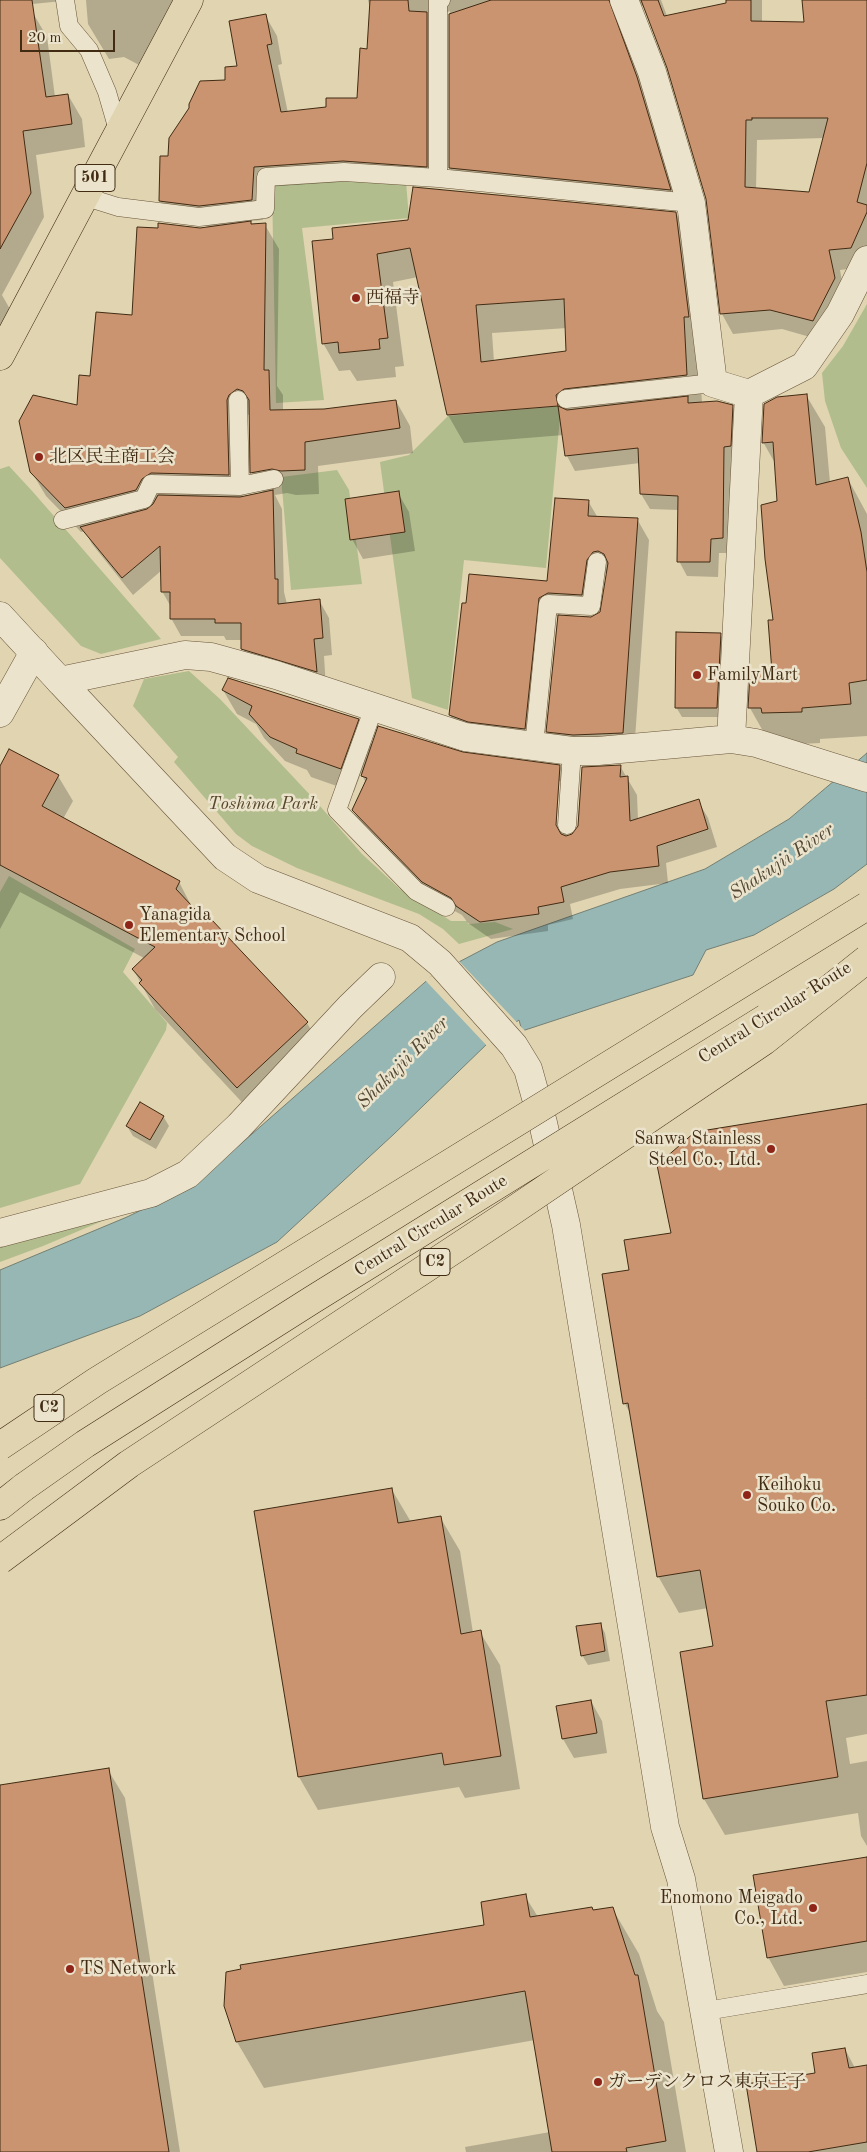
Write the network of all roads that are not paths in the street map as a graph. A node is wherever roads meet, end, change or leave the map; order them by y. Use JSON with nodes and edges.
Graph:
{"nodes":[{"id":1,"x":65,"y":0,"type":"edge"},
{"id":2,"x":189,"y":0,"type":"edge"},
{"id":3,"x":441,"y":0,"type":"edge"},
{"id":4,"x":624,"y":0,"type":"edge"},
{"id":5,"x":118,"y":130,"type":"junction"},
{"id":6,"x":438,"y":178,"type":"junction"},
{"id":7,"x":86,"y":198,"type":"junction"},
{"id":8,"x":691,"y":203,"type":"junction"},
{"id":9,"x":867,"y":260,"type":"edge"},
{"id":10,"x":0,"y":356,"type":"edge"},
{"id":11,"x":713,"y":383,"type":"junction"},
{"id":12,"x":748,"y":394,"type":"junction"},
{"id":13,"x":566,"y":399,"type":"dead end"},
{"id":14,"x":238,"y":400,"type":"dead end"},
{"id":15,"x":274,"y":479,"type":"dead end"},
{"id":16,"x":240,"y":486,"type":"junction"},
{"id":17,"x":63,"y":520,"type":"dead end"},
{"id":18,"x":597,"y":562,"type":"dead end"},
{"id":19,"x":0,"y":616,"type":"edge"},
{"id":20,"x":34,"y":652,"type":"junction"},
{"id":21,"x":60,"y":681,"type":"junction"},
{"id":22,"x":374,"y":707,"type":"junction"},
{"id":23,"x":0,"y":713,"type":"edge"},
{"id":24,"x":744,"y":741,"type":"junction"},
{"id":25,"x":534,"y":746,"type":"junction"},
{"id":26,"x":572,"y":751,"type":"junction"},
{"id":27,"x":867,"y":778,"type":"edge"},
{"id":28,"x":567,"y":825,"type":"dead end"},
{"id":29,"x":867,"y":906,"type":"edge"},
{"id":30,"x":446,"y":907,"type":"dead end"},
{"id":31,"x":867,"y":916,"type":"edge"},
{"id":32,"x":867,"y":955,"type":"edge"},
{"id":33,"x":867,"y":959,"type":"edge"},
{"id":34,"x":381,"y":977,"type":"dead end"},
{"id":35,"x":543,"y":1122,"type":"junction"},
{"id":36,"x":0,"y":1233,"type":"edge"},
{"id":37,"x":97,"y":1381,"type":"junction"},
{"id":38,"x":0,"y":1436,"type":"edge"},
{"id":39,"x":0,"y":1446,"type":"edge"},
{"id":40,"x":0,"y":1506,"type":"edge"},
{"id":41,"x":0,"y":1560,"type":"edge"},
{"id":42,"x":867,"y":1984,"type":"edge"},
{"id":43,"x":706,"y":2011,"type":"junction"},
{"id":44,"x":729,"y":2152,"type":"edge"}],
"edges":[{"from":1,"to":5,"type":"lane"},
{"from":2,"to":5,"type":"main road","number":"501"},
{"from":3,"to":6,"type":"lane"},
{"from":4,"to":8,"type":"street"},
{"from":5,"to":7,"type":"main road","number":"501"},
{"from":6,"to":7,"type":"lane"},
{"from":6,"to":8,"type":"lane"},
{"from":7,"to":10,"type":"main road","number":"501"},
{"from":8,"to":11,"type":"street"},
{"from":9,"to":12,"type":"street"},
{"from":11,"to":12,"type":"street"},
{"from":11,"to":13,"type":"lane"},
{"from":12,"to":24,"type":"street"},
{"from":14,"to":16,"type":"lane"},
{"from":15,"to":16,"type":"lane"},
{"from":16,"to":17,"type":"lane"},
{"from":18,"to":25,"type":"lane"},
{"from":19,"to":20,"type":"street"},
{"from":20,"to":21,"type":"street"},
{"from":20,"to":23,"type":"street"},
{"from":21,"to":22,"type":"street"},
{"from":21,"to":35,"type":"street"},
{"from":22,"to":25,"type":"street"},
{"from":22,"to":30,"type":"lane"},
{"from":24,"to":26,"type":"street"},
{"from":24,"to":27,"type":"street"},
{"from":25,"to":26,"type":"street"},
{"from":26,"to":28,"type":"lane"},
{"from":29,"to":37,"type":"main road","number":"C2","bridge":true},
{"from":31,"to":35,"type":"lane"},
{"from":32,"to":40,"type":"main road","name":"Central Circular Route","number":"C2","bridge":true},
{"from":33,"to":41,"type":"main road","number":"C2","bridge":true},
{"from":34,"to":36,"type":"street"},
{"from":35,"to":43,"type":"street"},
{"from":37,"to":38,"type":"main road","number":"C2","bridge":true},
{"from":37,"to":39,"type":"main road","number":"C2","bridge":true},
{"from":42,"to":43,"type":"lane"},
{"from":43,"to":44,"type":"street"}]}
